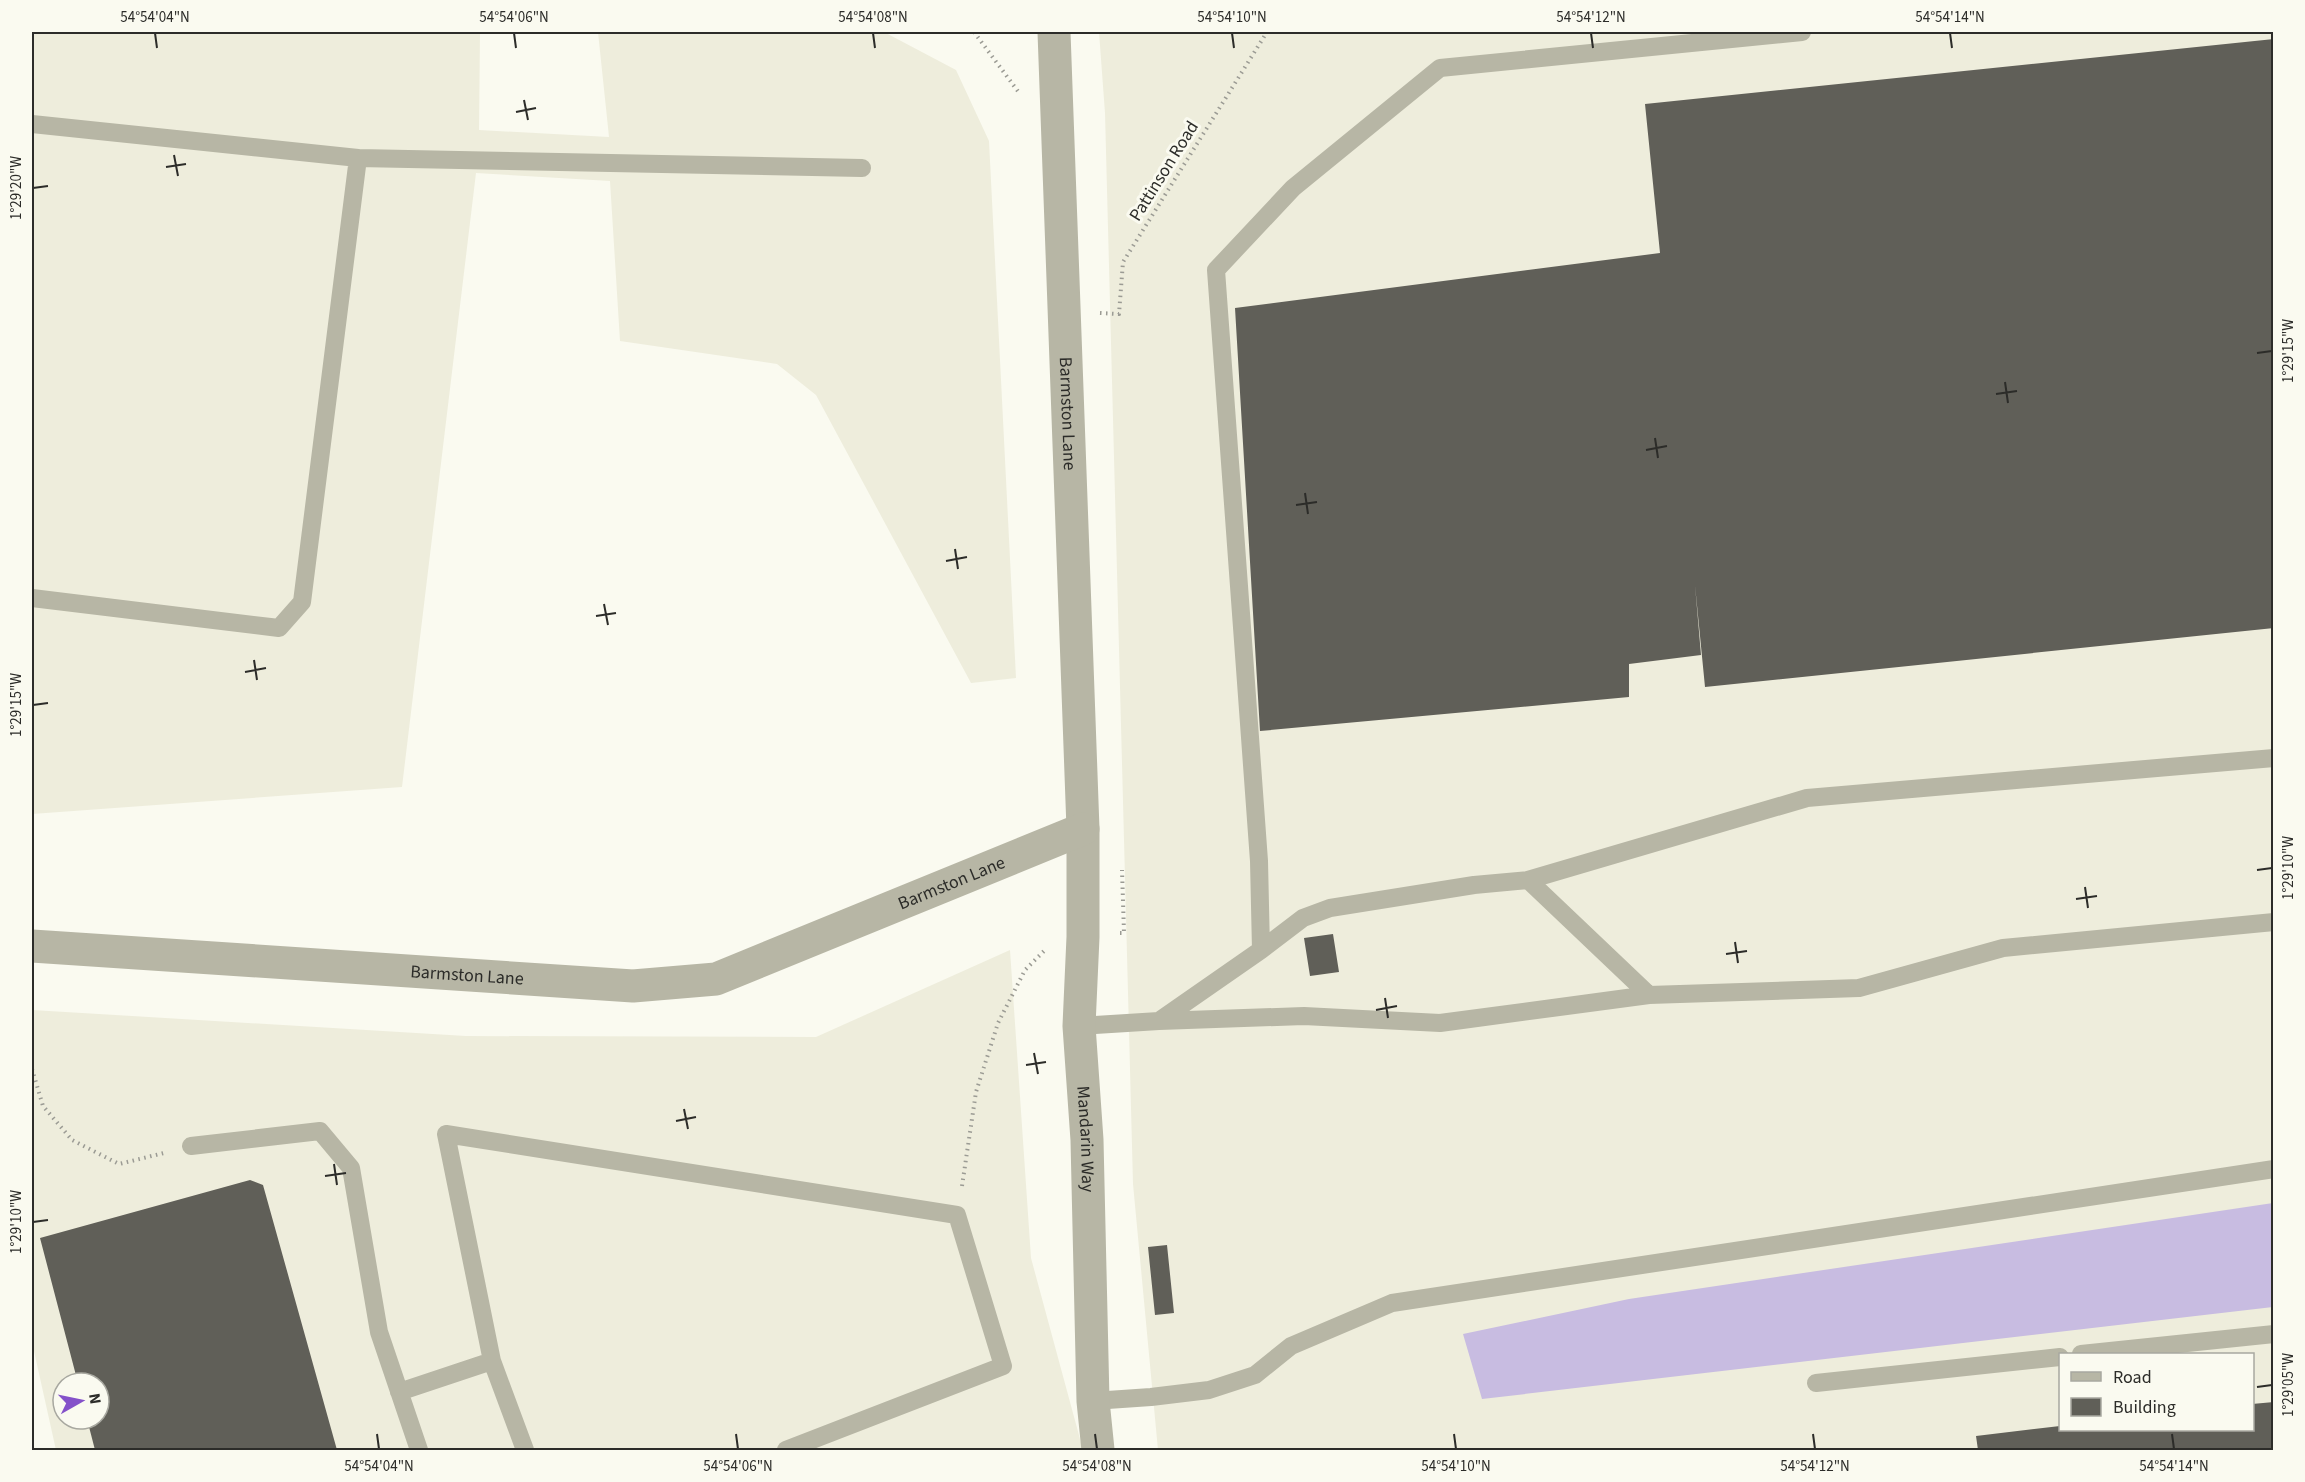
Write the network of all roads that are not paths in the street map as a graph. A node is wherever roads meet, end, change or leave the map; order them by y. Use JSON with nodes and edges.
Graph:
{"nodes":[{"id":1,"x":1054,"y":32,"type":"edge"},
{"id":2,"x":1802,"y":32,"type":"edge"},
{"id":3,"x":32,"y":124,"type":"edge"},
{"id":4,"x":358,"y":158,"type":"junction"},
{"id":5,"x":862,"y":168,"type":"dead end"},
{"id":6,"x":32,"y":598,"type":"edge"},
{"id":7,"x":2274,"y":758,"type":"edge"},
{"id":8,"x":1083,"y":829,"type":"junction"},
{"id":9,"x":1528,"y":880,"type":"junction"},
{"id":10,"x":2274,"y":922,"type":"edge"},
{"id":11,"x":32,"y":946,"type":"edge"},
{"id":12,"x":1261,"y":950,"type":"junction"},
{"id":13,"x":1649,"y":995,"type":"junction"},
{"id":14,"x":1159,"y":1021,"type":"junction"},
{"id":15,"x":1079,"y":1026,"type":"junction"},
{"id":16,"x":191,"y":1146,"type":"road end"},
{"id":17,"x":2274,"y":1169,"type":"edge"},
{"id":18,"x":2274,"y":1334,"type":"edge"},
{"id":19,"x":2091,"y":1353,"type":"edge"},
{"id":20,"x":2059,"y":1357,"type":"edge"},
{"id":21,"x":492,"y":1361,"type":"junction"},
{"id":22,"x":1816,"y":1383,"type":"dead end"},
{"id":23,"x":399,"y":1392,"type":"junction"},
{"id":24,"x":1093,"y":1401,"type":"junction"},
{"id":25,"x":419,"y":1450,"type":"edge"},
{"id":26,"x":525,"y":1450,"type":"edge"},
{"id":27,"x":786,"y":1450,"type":"edge"},
{"id":28,"x":1098,"y":1450,"type":"edge"}],
"edges":[{"from":1,"to":8,"type":"street","name":"Barmston Lane"},
{"from":2,"to":12,"type":"lane"},
{"from":3,"to":4,"type":"lane"},
{"from":4,"to":5,"type":"lane"},
{"from":4,"to":6,"type":"lane"},
{"from":7,"to":9,"type":"lane"},
{"from":8,"to":11,"type":"street","name":"Barmston Lane"},
{"from":8,"to":15,"type":"street","name":"Mandarin Way"},
{"from":9,"to":12,"type":"lane"},
{"from":9,"to":13,"type":"lane"},
{"from":10,"to":13,"type":"lane"},
{"from":12,"to":14,"type":"lane"},
{"from":13,"to":14,"type":"lane"},
{"from":14,"to":15,"type":"lane"},
{"from":15,"to":24,"type":"street","name":"Mandarin Way"},
{"from":16,"to":23,"type":"lane"},
{"from":17,"to":24,"type":"lane"},
{"from":18,"to":19,"type":"lane"},
{"from":20,"to":22,"type":"lane"},
{"from":21,"to":23,"type":"lane"},
{"from":21,"to":26,"type":"lane"},
{"from":21,"to":27,"type":"lane"},
{"from":23,"to":25,"type":"lane"},
{"from":24,"to":28,"type":"street","name":"Mandarin Way"}]}
